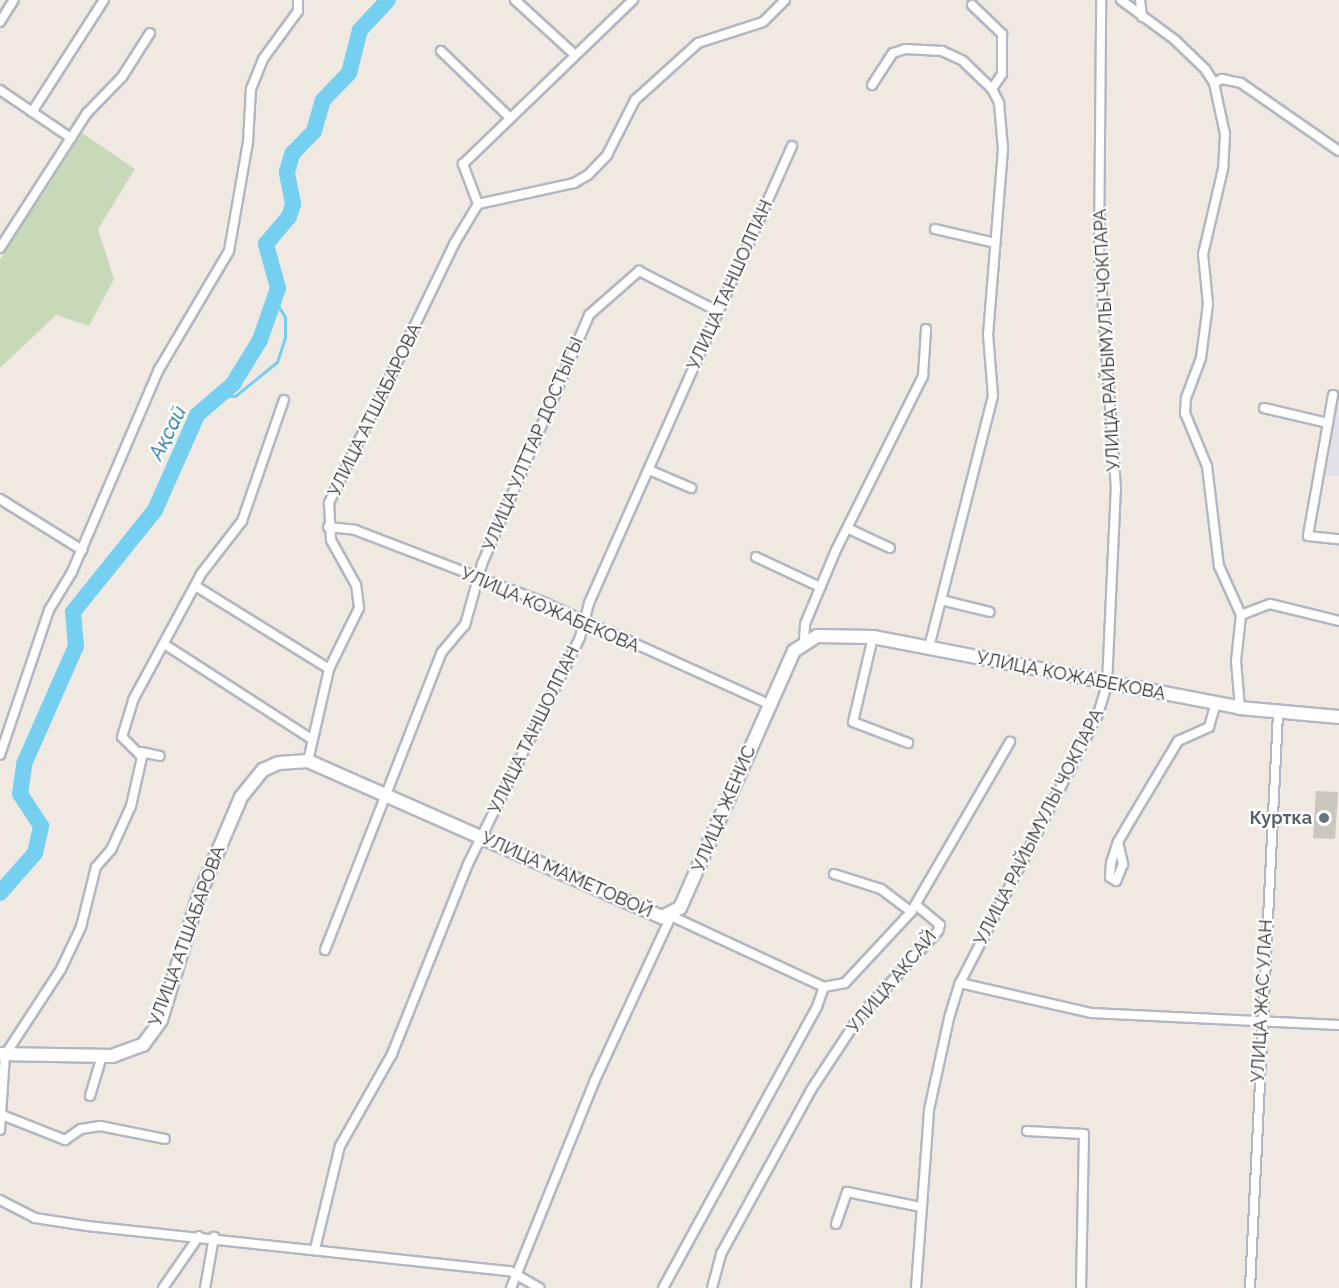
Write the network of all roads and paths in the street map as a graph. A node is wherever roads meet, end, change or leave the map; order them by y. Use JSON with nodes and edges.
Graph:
{"nodes":[{"id":1,"x":14,"y":0,"type":"edge"},
{"id":2,"x":104,"y":0,"type":"edge"},
{"id":3,"x":298,"y":0,"type":"edge"},
{"id":4,"x":515,"y":0,"type":"edge"},
{"id":5,"x":633,"y":0,"type":"edge"},
{"id":6,"x":785,"y":0,"type":"edge"},
{"id":7,"x":1101,"y":0,"type":"edge"},
{"id":8,"x":1121,"y":0,"type":"edge"},
{"id":9,"x":1140,"y":0,"type":"edge"},
{"id":10,"x":972,"y":5,"type":"dead end"},
{"id":11,"x":1142,"y":17,"type":"junction"},
{"id":12,"x":0,"y":22,"type":"edge"},
{"id":13,"x":150,"y":33,"type":"dead end"},
{"id":14,"x":441,"y":51,"type":"dead end"},
{"id":15,"x":574,"y":54,"type":"junction"},
{"id":16,"x":1214,"y":83,"type":"junction"},
{"id":17,"x":872,"y":85,"type":"dead end"},
{"id":18,"x":992,"y":89,"type":"junction"},
{"id":19,"x":0,"y":90,"type":"edge"},
{"id":20,"x":32,"y":112,"type":"junction"},
{"id":21,"x":508,"y":116,"type":"junction"},
{"id":22,"x":71,"y":138,"type":"junction"},
{"id":23,"x":792,"y":146,"type":"dead end"},
{"id":24,"x":1339,"y":151,"type":"edge"},
{"id":25,"x":478,"y":204,"type":"junction"},
{"id":26,"x":935,"y":229,"type":"dead end"},
{"id":27,"x":995,"y":243,"type":"junction"},
{"id":28,"x":0,"y":248,"type":"edge"},
{"id":29,"x":719,"y":312,"type":"junction"},
{"id":30,"x":926,"y":329,"type":"dead end"},
{"id":31,"x":1333,"y":395,"type":"dead end"},
{"id":32,"x":284,"y":400,"type":"dead end"},
{"id":33,"x":1264,"y":408,"type":"dead end"},
{"id":34,"x":1328,"y":423,"type":"junction"},
{"id":35,"x":649,"y":470,"type":"junction"},
{"id":36,"x":691,"y":488,"type":"dead end"},
{"id":37,"x":0,"y":499,"type":"edge"},
{"id":38,"x":328,"y":527,"type":"junction"},
{"id":39,"x":849,"y":529,"type":"junction"},
{"id":40,"x":1339,"y":539,"type":"edge"},
{"id":41,"x":890,"y":548,"type":"dead end"},
{"id":42,"x":82,"y":550,"type":"junction"},
{"id":43,"x":756,"y":557,"type":"dead end"},
{"id":44,"x":478,"y":579,"type":"junction"},
{"id":45,"x":197,"y":587,"type":"junction"},
{"id":46,"x":820,"y":587,"type":"junction"},
{"id":47,"x":941,"y":600,"type":"junction"},
{"id":48,"x":990,"y":612,"type":"dead end"},
{"id":49,"x":1241,"y":615,"type":"junction"},
{"id":50,"x":1339,"y":621,"type":"edge"},
{"id":51,"x":584,"y":622,"type":"junction"},
{"id":52,"x":873,"y":638,"type":"junction"},
{"id":53,"x":804,"y":640,"type":"junction"},
{"id":54,"x":164,"y":644,"type":"junction"},
{"id":55,"x":929,"y":648,"type":"junction"},
{"id":56,"x":329,"y":669,"type":"junction"},
{"id":57,"x":1107,"y":684,"type":"junction"},
{"id":58,"x":1216,"y":703,"type":"junction"},
{"id":59,"x":769,"y":704,"type":"junction"},
{"id":60,"x":1240,"y":708,"type":"junction"},
{"id":61,"x":1278,"y":714,"type":"junction"},
{"id":62,"x":1339,"y":717,"type":"edge"},
{"id":63,"x":310,"y":738,"type":"junction"},
{"id":64,"x":1010,"y":742,"type":"dead end"},
{"id":65,"x":908,"y":743,"type":"dead end"},
{"id":66,"x":141,"y":752,"type":"junction"},
{"id":67,"x":0,"y":755,"type":"edge"},
{"id":68,"x":160,"y":756,"type":"dead end"},
{"id":69,"x":308,"y":761,"type":"junction"},
{"id":70,"x":385,"y":794,"type":"junction"},
{"id":71,"x":482,"y":836,"type":"junction"},
{"id":72,"x":1118,"y":842,"type":"dead end"},
{"id":73,"x":834,"y":874,"type":"dead end"},
{"id":74,"x":914,"y":909,"type":"junction"},
{"id":75,"x":671,"y":916,"type":"junction"},
{"id":76,"x":325,"y":950,"type":"dead end"},
{"id":77,"x":960,"y":983,"type":"junction"},
{"id":78,"x":824,"y":987,"type":"junction"},
{"id":79,"x":1260,"y":1018,"type":"junction"},
{"id":80,"x":1339,"y":1025,"type":"edge"},
{"id":81,"x":3,"y":1055,"type":"edge"},
{"id":82,"x":102,"y":1056,"type":"junction"},
{"id":83,"x":90,"y":1096,"type":"dead end"},
{"id":84,"x":2,"y":1115,"type":"junction"},
{"id":85,"x":0,"y":1130,"type":"edge"},
{"id":86,"x":1027,"y":1131,"type":"dead end"},
{"id":87,"x":165,"y":1139,"type":"dead end"},
{"id":88,"x":0,"y":1200,"type":"edge"},
{"id":89,"x":921,"y":1208,"type":"junction"},
{"id":90,"x":836,"y":1224,"type":"dead end"},
{"id":91,"x":199,"y":1236,"type":"junction"},
{"id":92,"x":214,"y":1237,"type":"junction"},
{"id":93,"x":315,"y":1249,"type":"junction"},
{"id":94,"x":518,"y":1274,"type":"junction"},
{"id":95,"x":163,"y":1288,"type":"edge"},
{"id":96,"x":205,"y":1288,"type":"edge"},
{"id":97,"x":512,"y":1288,"type":"edge"},
{"id":98,"x":539,"y":1288,"type":"edge"},
{"id":99,"x":663,"y":1288,"type":"edge"},
{"id":100,"x":712,"y":1288,"type":"edge"},
{"id":101,"x":916,"y":1288,"type":"edge"},
{"id":102,"x":1081,"y":1288,"type":"edge"},
{"id":103,"x":1250,"y":1288,"type":"edge"}],
"edges":[{"from":1,"to":12,"type":"street"},
{"from":2,"to":20,"type":"street"},
{"from":3,"to":42,"type":"street"},
{"from":4,"to":15,"type":"street"},
{"from":5,"to":15,"type":"street"},
{"from":6,"to":25,"type":"street"},
{"from":7,"to":57,"type":"street","name":"УЛИЦА РАЙЫМУЛЫ ЧОКПАРА"},
{"from":8,"to":11,"type":"street"},
{"from":9,"to":11,"type":"street"},
{"from":10,"to":18,"type":"street"},
{"from":11,"to":16,"type":"street"},
{"from":13,"to":22,"type":"street"},
{"from":14,"to":21,"type":"street"},
{"from":15,"to":21,"type":"street"},
{"from":16,"to":24,"type":"street"},
{"from":16,"to":49,"type":"street"},
{"from":17,"to":18,"type":"street"},
{"from":18,"to":27,"type":"street"},
{"from":19,"to":20,"type":"street"},
{"from":20,"to":22,"type":"street"},
{"from":21,"to":25,"type":"street"},
{"from":22,"to":28,"type":"street"},
{"from":23,"to":29,"type":"street","name":"УЛИЦА ТАНШОЛПАН"},
{"from":25,"to":38,"type":"street","name":"УЛИЦА АТШАБАРОВА"},
{"from":26,"to":27,"type":"street"},
{"from":27,"to":47,"type":"street"},
{"from":29,"to":35,"type":"street","name":"УЛИЦА ТАНШОЛПАН"},
{"from":29,"to":44,"type":"street","name":"УЛИЦА УЛТТАР ДОСТЫГЫ"},
{"from":30,"to":39,"type":"street","name":"УЛИЦА ЖЕНИС"},
{"from":31,"to":34,"type":"street"},
{"from":32,"to":45,"type":"street"},
{"from":33,"to":34,"type":"street"},
{"from":34,"to":40,"type":"street"},
{"from":35,"to":36,"type":"street"},
{"from":35,"to":51,"type":"street","name":"УЛИЦА ТАНШОЛПАН"},
{"from":37,"to":42,"type":"street"},
{"from":38,"to":44,"type":"street","name":"УЛИЦА КОЖАБЕКОВА"},
{"from":38,"to":56,"type":"street"},
{"from":39,"to":41,"type":"street"},
{"from":39,"to":46,"type":"street","name":"УЛИЦА ЖЕНИС"},
{"from":42,"to":67,"type":"street"},
{"from":43,"to":46,"type":"street"},
{"from":44,"to":51,"type":"street","name":"УЛИЦА КОЖАБЕКОВА"},
{"from":44,"to":70,"type":"street","name":"УЛИЦА УЛТТАР ДОСТЫГЫ"},
{"from":45,"to":54,"type":"street"},
{"from":45,"to":56,"type":"street"},
{"from":46,"to":53,"type":"street","name":"УЛИЦА ЖЕНИС"},
{"from":47,"to":48,"type":"street"},
{"from":47,"to":55,"type":"street"},
{"from":49,"to":50,"type":"street"},
{"from":49,"to":60,"type":"street"},
{"from":51,"to":59,"type":"street","name":"УЛИЦА КОЖАБЕКОВА"},
{"from":51,"to":71,"type":"street","name":"УЛИЦА ТАНШОЛПАН"},
{"from":52,"to":53,"type":"main road","name":"УЛИЦА КОЖАБЕКОВА"},
{"from":52,"to":55,"type":"main road","name":"УЛИЦА КОЖАБЕКОВА"},
{"from":52,"to":65,"type":"street"},
{"from":53,"to":59,"type":"main road","name":"УЛИЦА ЖЕНИС"},
{"from":54,"to":63,"type":"street"},
{"from":54,"to":66,"type":"street"},
{"from":55,"to":57,"type":"main road","name":"УЛИЦА КОЖАБЕКОВА"},
{"from":56,"to":63,"type":"street"},
{"from":57,"to":58,"type":"main road","name":"УЛИЦА КОЖАБЕКОВА"},
{"from":57,"to":77,"type":"street","name":"УЛИЦА РАЙЫМУЛЫ ЧОКПАРА"},
{"from":58,"to":60,"type":"main road","name":"УЛИЦА КОЖАБЕКОВА"},
{"from":58,"to":72,"type":"street"},
{"from":59,"to":75,"type":"main road","name":"УЛИЦА ЖЕНИС"},
{"from":60,"to":61,"type":"main road","name":"УЛИЦА КОЖАБЕКОВА"},
{"from":61,"to":62,"type":"main road","name":"УЛИЦА КОЖАБЕКОВА"},
{"from":61,"to":79,"type":"street","name":"УЛИЦА ЖАС УЛАН"},
{"from":63,"to":69,"type":"street"},
{"from":64,"to":74,"type":"street"},
{"from":66,"to":68,"type":"street"},
{"from":66,"to":81,"type":"street"},
{"from":69,"to":70,"type":"main road","name":"УЛИЦА МАМЕТОВОЙ"},
{"from":69,"to":82,"type":"main road","name":"УЛИЦА АТШАБАРОВА"},
{"from":70,"to":71,"type":"main road","name":"УЛИЦА МАМЕТОВОЙ"},
{"from":70,"to":76,"type":"street","name":"УЛИЦА УЛТТАР ДОСТЫГЫ"},
{"from":71,"to":75,"type":"main road","name":"УЛИЦА МАМЕТОВОЙ"},
{"from":71,"to":93,"type":"street","name":"УЛИЦА ТАНШОЛПАН"},
{"from":73,"to":74,"type":"street"},
{"from":74,"to":78,"type":"street","name":"УЛИЦА АКСАЙ"},
{"from":74,"to":100,"type":"street","name":"УЛИЦА АКСАЙ"},
{"from":75,"to":78,"type":"street","name":"УЛИЦА МАМЕТОВОЙ"},
{"from":75,"to":94,"type":"street","name":"УЛИЦА ЖЕНИС"},
{"from":77,"to":79,"type":"street"},
{"from":77,"to":89,"type":"street","name":"УЛИЦА РАЙЫМУЛЫ ЧОКПАРА"},
{"from":78,"to":99,"type":"street"},
{"from":79,"to":80,"type":"street"},
{"from":79,"to":103,"type":"street","name":"УЛИЦА ЖАС УЛАН"},
{"from":81,"to":82,"type":"main road","name":"УЛИЦА АТШАБАРОВА"},
{"from":81,"to":84,"type":"street"},
{"from":82,"to":83,"type":"street"},
{"from":84,"to":85,"type":"street"},
{"from":84,"to":87,"type":"street"},
{"from":86,"to":102,"type":"street"},
{"from":88,"to":91,"type":"street"},
{"from":89,"to":90,"type":"street"},
{"from":89,"to":101,"type":"street","name":"УЛИЦА РАЙЫМУЛЫ ЧОКПАРА"},
{"from":91,"to":92,"type":"street"},
{"from":91,"to":95,"type":"street"},
{"from":92,"to":93,"type":"street"},
{"from":92,"to":96,"type":"street"},
{"from":93,"to":94,"type":"street"},
{"from":94,"to":97,"type":"street","name":"УЛИЦА ЖЕНИС"},
{"from":94,"to":98,"type":"street"}]}
